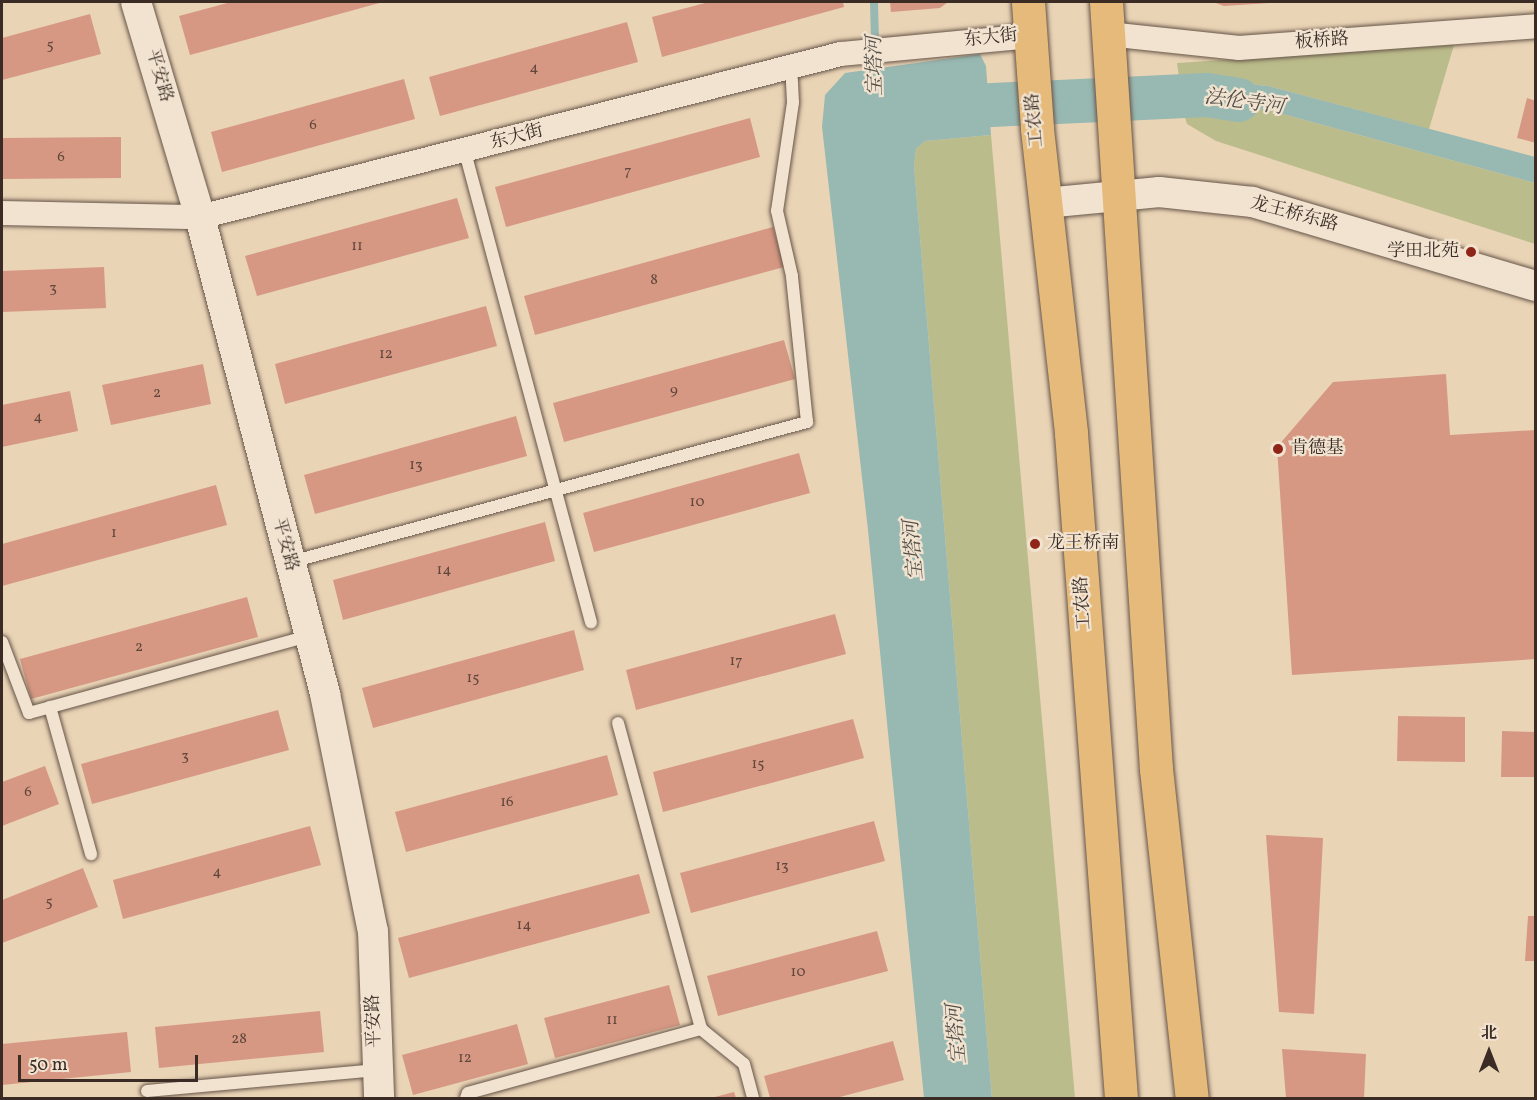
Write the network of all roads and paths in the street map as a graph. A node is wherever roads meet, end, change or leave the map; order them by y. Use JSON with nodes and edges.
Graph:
{"nodes":[{"id":1,"x":136,"y":2,"type":"edge"},
{"id":2,"x":1028,"y":2,"type":"edge"},
{"id":3,"x":1106,"y":2,"type":"edge"},
{"id":4,"x":1536,"y":26,"type":"edge"},
{"id":5,"x":1031,"y":48,"type":"junction"},
{"id":6,"x":1108,"y":50,"type":"junction"},
{"id":7,"x":791,"y":68,"type":"junction"},
{"id":8,"x":465,"y":152,"type":"junction"},
{"id":9,"x":1117,"y":194,"type":"junction"},
{"id":10,"x":1045,"y":203,"type":"junction"},
{"id":11,"x":2,"y":213,"type":"edge"},
{"id":12,"x":200,"y":217,"type":"junction"},
{"id":13,"x":1536,"y":286,"type":"edge"},
{"id":14,"x":556,"y":491,"type":"junction"},
{"id":15,"x":288,"y":562,"type":"junction"},
{"id":16,"x":591,"y":622,"type":"dead end"},
{"id":17,"x":308,"y":636,"type":"junction"},
{"id":18,"x":2,"y":642,"type":"edge"},
{"id":19,"x":50,"y":707,"type":"junction"},
{"id":20,"x":618,"y":723,"type":"dead end"},
{"id":21,"x":91,"y":854,"type":"dead end"},
{"id":22,"x":701,"y":1029,"type":"junction"},
{"id":23,"x":378,"y":1084,"type":"edge"},
{"id":24,"x":147,"y":1091,"type":"dead end"},
{"id":25,"x":466,"y":1098,"type":"edge"},
{"id":26,"x":753,"y":1098,"type":"edge"},
{"id":27,"x":1121,"y":1098,"type":"edge"},
{"id":28,"x":1192,"y":1098,"type":"edge"}],
"edges":[{"from":1,"to":12,"type":"street","name":"平安路"},
{"from":2,"to":5,"type":"main road","name":"工农路"},
{"from":3,"to":6,"type":"main road"},
{"from":4,"to":6,"type":"street","name":"板桥路"},
{"from":5,"to":7,"type":"street","name":"东大街"},
{"from":5,"to":10,"type":"main road","name":"工农路"},
{"from":6,"to":9,"type":"main road"},
{"from":7,"to":8,"type":"street","name":"东大街"},
{"from":7,"to":14,"type":"lane"},
{"from":8,"to":12,"type":"street","name":"东大街"},
{"from":8,"to":14,"type":"lane"},
{"from":9,"to":10,"type":"street","name":"龙王桥东路"},
{"from":9,"to":13,"type":"street","name":"龙王桥东路"},
{"from":9,"to":28,"type":"main road"},
{"from":10,"to":27,"type":"main road","name":"工农路"},
{"from":11,"to":12,"type":"street","name":"东大街"},
{"from":12,"to":15,"type":"street","name":"平安路"},
{"from":14,"to":15,"type":"lane"},
{"from":14,"to":16,"type":"lane"},
{"from":15,"to":17,"type":"street","name":"平安路"},
{"from":17,"to":19,"type":"lane"},
{"from":17,"to":23,"type":"street","name":"平安路"},
{"from":18,"to":19,"type":"lane"},
{"from":19,"to":21,"type":"lane"},
{"from":20,"to":22,"type":"lane"},
{"from":22,"to":25,"type":"lane"},
{"from":22,"to":26,"type":"lane"},
{"from":23,"to":24,"type":"lane"}]}
